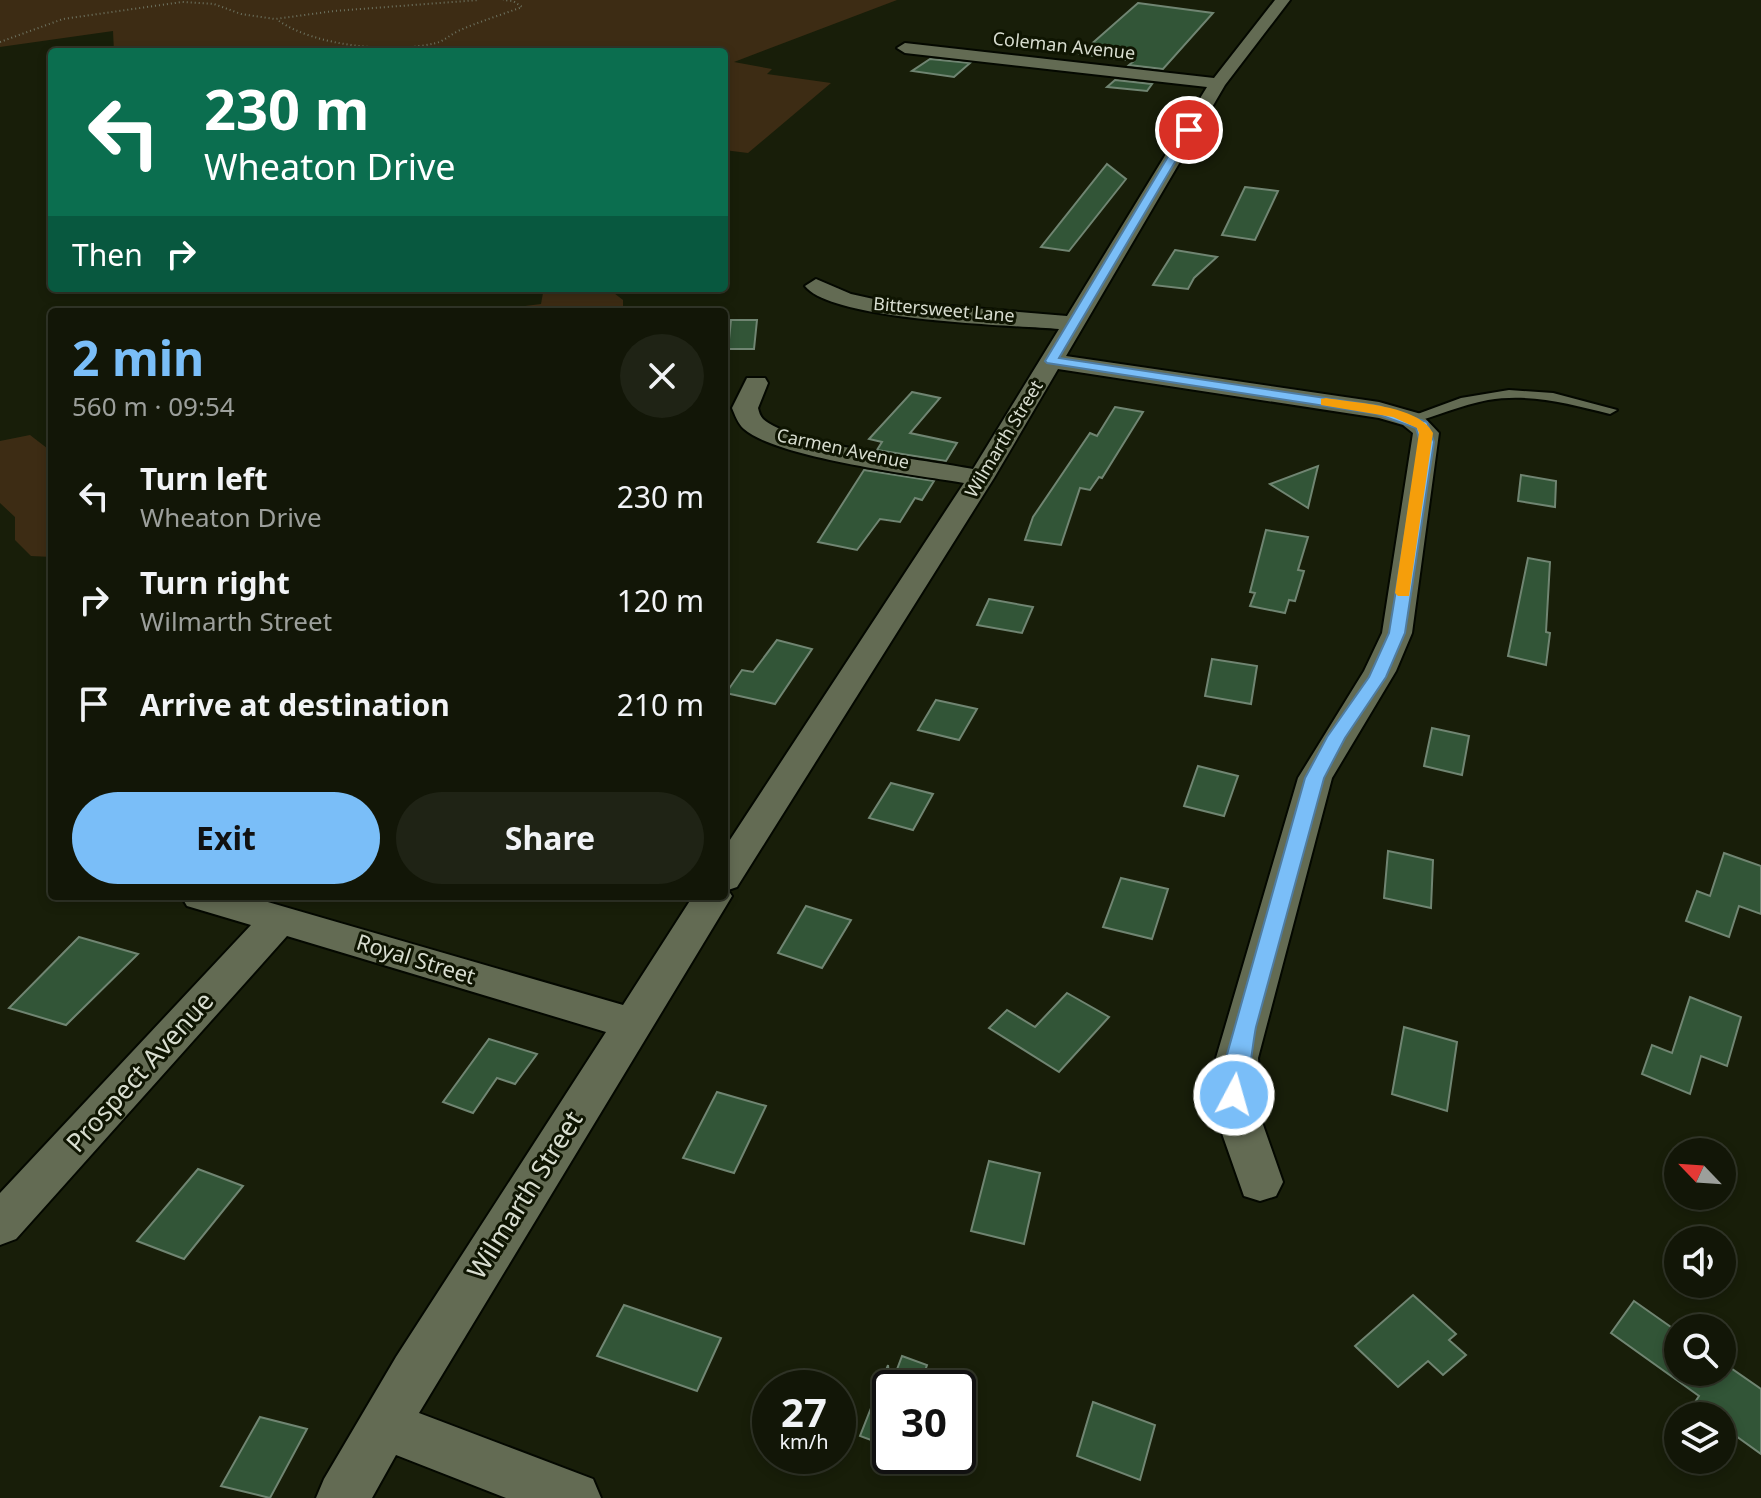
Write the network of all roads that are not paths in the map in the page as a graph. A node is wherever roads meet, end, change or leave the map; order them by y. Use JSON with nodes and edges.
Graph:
{"nodes":[{"id":1,"x":1276,"y":1,"type":"edge"},
{"id":2,"x":905,"y":48,"type":"dead end"},
{"id":3,"x":1218,"y":83,"type":"junction"},
{"id":4,"x":816,"y":286,"type":"dead end"},
{"id":5,"x":1074,"y":323,"type":"junction"},
{"id":6,"x":1051,"y":361,"type":"junction"},
{"id":7,"x":756,"y":383,"type":"dead end"},
{"id":8,"x":1610,"y":410,"type":"dead end"},
{"id":9,"x":1411,"y":419,"type":"junction"},
{"id":10,"x":981,"y":478,"type":"junction"},
{"id":11,"x":728,"y":872,"type":"edge"},
{"id":12,"x":214,"y":900,"type":"edge"},
{"id":13,"x":710,"y":900,"type":"edge"},
{"id":14,"x":280,"y":919,"type":"junction"},
{"id":15,"x":631,"y":1023,"type":"junction"},
{"id":16,"x":1260,"y":1182,"type":"dead end"},
{"id":17,"x":0,"y":1225,"type":"edge"},
{"id":18,"x":384,"y":1425,"type":"junction"},
{"id":19,"x":343,"y":1498,"type":"edge"},
{"id":20,"x":574,"y":1498,"type":"edge"}],
"edges":[{"from":1,"to":3,"type":"street","name":"Wilmarth Street"},
{"from":2,"to":3,"type":"street","name":"Coleman Avenue"},
{"from":3,"to":5,"type":"street","name":"Wilmarth Street"},
{"from":4,"to":5,"type":"street","name":"Bittersweet Lane"},
{"from":5,"to":6,"type":"street","name":"Wilmarth Street"},
{"from":6,"to":9,"type":"street"},
{"from":6,"to":10,"type":"street","name":"Wilmarth Street"},
{"from":7,"to":10,"type":"street","name":"Carmen Avenue"},
{"from":8,"to":9,"type":"lane"},
{"from":9,"to":16,"type":"street"},
{"from":10,"to":11,"type":"street","name":"Wilmarth Street"},
{"from":12,"to":14,"type":"street","name":"Royal Street"},
{"from":13,"to":15,"type":"street","name":"Wilmarth Street"},
{"from":14,"to":15,"type":"street","name":"Royal Street"},
{"from":14,"to":17,"type":"street","name":"Prospect Avenue"},
{"from":15,"to":18,"type":"street","name":"Wilmarth Street"},
{"from":18,"to":19,"type":"street","name":"Wilmarth Street"},
{"from":18,"to":20,"type":"street"}]}
